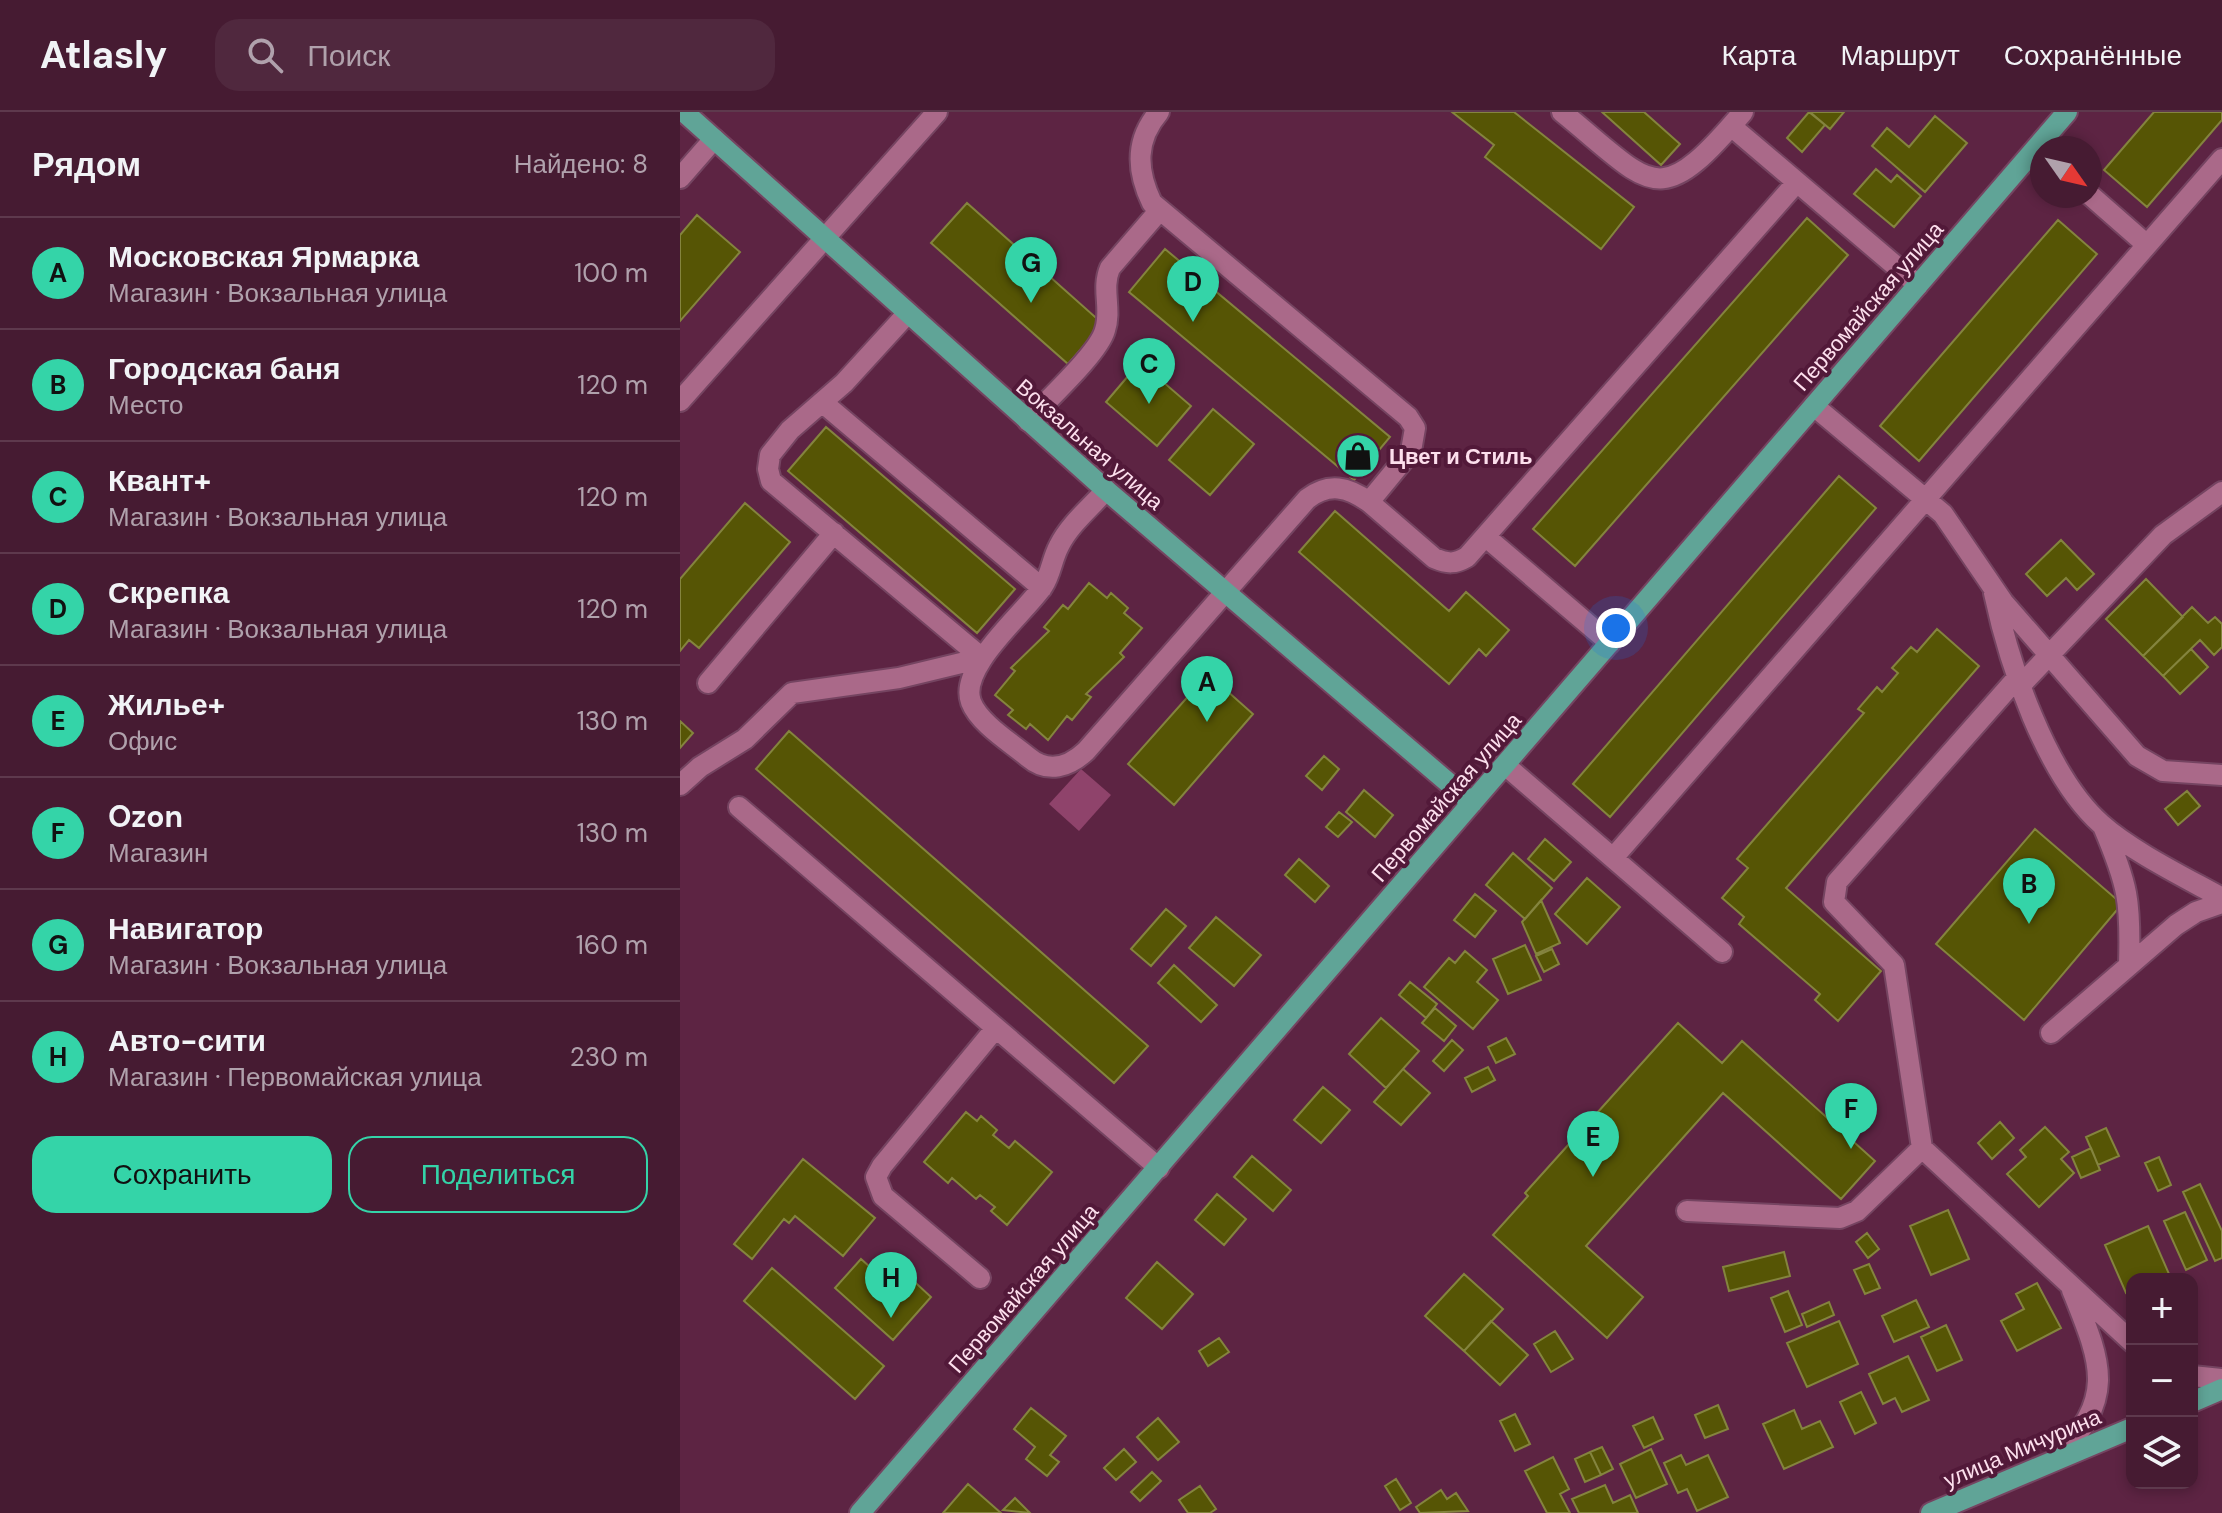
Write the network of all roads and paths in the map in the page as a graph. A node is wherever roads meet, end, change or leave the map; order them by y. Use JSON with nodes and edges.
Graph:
{"nodes":[{"id":1,"x":684,"y":112,"type":"edge"},
{"id":2,"x":937,"y":112,"type":"edge"},
{"id":3,"x":1159,"y":112,"type":"edge"},
{"id":4,"x":1562,"y":112,"type":"edge"},
{"id":5,"x":2067,"y":112,"type":"edge"},
{"id":6,"x":1737,"y":119,"type":"edge"},
{"id":7,"x":2049,"y":136,"type":"edge"},
{"id":8,"x":714,"y":139,"type":"junction"},
{"id":9,"x":2222,"y":159,"type":"edge"},
{"id":10,"x":2030,"y":160,"type":"edge"},
{"id":11,"x":680,"y":178,"type":"edge"},
{"id":12,"x":1797,"y":182,"type":"junction"},
{"id":13,"x":2102,"y":206,"type":"edge"},
{"id":14,"x":1159,"y":211,"type":"junction"},
{"id":15,"x":825,"y":240,"type":"junction"},
{"id":16,"x":2147,"y":245,"type":"junction"},
{"id":17,"x":1918,"y":285,"type":"junction"},
{"id":18,"x":907,"y":314,"type":"junction"},
{"id":19,"x":680,"y":401,"type":"edge"},
{"id":20,"x":822,"y":402,"type":"junction"},
{"id":21,"x":1814,"y":406,"type":"junction"},
{"id":22,"x":1028,"y":421,"type":"junction"},
{"id":23,"x":1106,"y":490,"type":"junction"},
{"id":24,"x":2222,"y":492,"type":"edge"},
{"id":25,"x":1926,"y":500,"type":"junction"},
{"id":26,"x":1369,"y":502,"type":"junction"},
{"id":27,"x":834,"y":533,"type":"junction"},
{"id":28,"x":1486,"y":537,"type":"junction"},
{"id":29,"x":1042,"y":588,"type":"junction"},
{"id":30,"x":1993,"y":588,"type":"junction"},
{"id":31,"x":1224,"y":593,"type":"junction"},
{"id":32,"x":1610,"y":643,"type":"junction"},
{"id":33,"x":2049,"y":655,"type":"junction"},
{"id":34,"x":982,"y":658,"type":"junction"},
{"id":35,"x":2019,"y":682,"type":"junction"},
{"id":36,"x":708,"y":683,"type":"dead end"},
{"id":37,"x":1505,"y":765,"type":"junction"},
{"id":38,"x":2222,"y":775,"type":"edge"},
{"id":39,"x":680,"y":785,"type":"edge"},
{"id":40,"x":1472,"y":803,"type":"junction"},
{"id":41,"x":739,"y":807,"type":"dead end"},
{"id":42,"x":2103,"y":826,"type":"junction"},
{"id":43,"x":1613,"y":858,"type":"junction"},
{"id":44,"x":2222,"y":900,"type":"edge"},
{"id":45,"x":1722,"y":952,"type":"dead end"},
{"id":46,"x":2129,"y":965,"type":"junction"},
{"id":47,"x":995,"y":1029,"type":"junction"},
{"id":48,"x":2051,"y":1033,"type":"dead end"},
{"id":49,"x":1922,"y":1148,"type":"junction"},
{"id":50,"x":1159,"y":1168,"type":"junction"},
{"id":51,"x":1687,"y":1211,"type":"dead end"},
{"id":52,"x":980,"y":1278,"type":"dead end"},
{"id":53,"x":2069,"y":1283,"type":"junction"},
{"id":54,"x":2126,"y":1336,"type":"edge"},
{"id":55,"x":2198,"y":1377,"type":"edge"},
{"id":56,"x":2222,"y":1379,"type":"edge"},
{"id":57,"x":2222,"y":1389,"type":"edge"},
{"id":58,"x":2198,"y":1399,"type":"edge"},
{"id":59,"x":2126,"y":1431,"type":"edge"},
{"id":60,"x":2054,"y":1461,"type":"junction"},
{"id":61,"x":860,"y":1513,"type":"edge"},
{"id":62,"x":1931,"y":1513,"type":"edge"}],
"edges":[{"from":1,"to":8,"type":"main road","name":"Вокзальная улица"},
{"from":2,"to":15,"type":"street"},
{"from":3,"to":14,"type":"street"},
{"from":4,"to":6,"type":"street"},
{"from":5,"to":7,"type":"main road","name":"Первомайская улица"},
{"from":6,"to":12,"type":"street"},
{"from":8,"to":11,"type":"street"},
{"from":8,"to":15,"type":"main road","name":"Вокзальная улица"},
{"from":9,"to":16,"type":"street"},
{"from":10,"to":17,"type":"main road","name":"Первомайская улица"},
{"from":12,"to":17,"type":"street"},
{"from":12,"to":28,"type":"street"},
{"from":13,"to":16,"type":"street"},
{"from":14,"to":22,"type":"street"},
{"from":14,"to":26,"type":"street"},
{"from":15,"to":18,"type":"main road","name":"Вокзальная улица"},
{"from":15,"to":19,"type":"street"},
{"from":16,"to":25,"type":"street"},
{"from":17,"to":21,"type":"main road","name":"Первомайская улица"},
{"from":18,"to":20,"type":"street"},
{"from":18,"to":22,"type":"main road","name":"Вокзальная улица"},
{"from":20,"to":27,"type":"street"},
{"from":20,"to":29,"type":"street"},
{"from":21,"to":25,"type":"street"},
{"from":21,"to":32,"type":"main road","name":"Первомайская улица"},
{"from":22,"to":23,"type":"main road","name":"Вокзальная улица"},
{"from":23,"to":29,"type":"street"},
{"from":23,"to":31,"type":"main road","name":"Вокзальная улица"},
{"from":24,"to":33,"type":"street"},
{"from":25,"to":30,"type":"street"},
{"from":25,"to":43,"type":"street"},
{"from":26,"to":28,"type":"street"},
{"from":26,"to":31,"type":"street"},
{"from":27,"to":34,"type":"street"},
{"from":27,"to":36,"type":"street"},
{"from":28,"to":32,"type":"street"},
{"from":29,"to":34,"type":"street"},
{"from":30,"to":33,"type":"street"},
{"from":30,"to":35,"type":"street"},
{"from":31,"to":34,"type":"street"},
{"from":31,"to":40,"type":"main road","name":"Вокзальная улица"},
{"from":32,"to":37,"type":"main road","name":"Первомайская улица"},
{"from":33,"to":35,"type":"street"},
{"from":33,"to":38,"type":"street"},
{"from":34,"to":39,"type":"street"},
{"from":35,"to":42,"type":"street"},
{"from":35,"to":49,"type":"street"},
{"from":37,"to":40,"type":"main road","name":"Первомайская улица"},
{"from":37,"to":43,"type":"street"},
{"from":40,"to":50,"type":"main road","name":"Первомайская улица"},
{"from":41,"to":47,"type":"street"},
{"from":42,"to":44,"type":"street"},
{"from":42,"to":46,"type":"street"},
{"from":43,"to":45,"type":"street"},
{"from":44,"to":46,"type":"street"},
{"from":46,"to":48,"type":"street"},
{"from":47,"to":50,"type":"street"},
{"from":47,"to":52,"type":"street"},
{"from":49,"to":51,"type":"street"},
{"from":49,"to":53,"type":"street"},
{"from":50,"to":61,"type":"main road","name":"Первомайская улица"},
{"from":53,"to":54,"type":"street"},
{"from":53,"to":60,"type":"street"},
{"from":55,"to":56,"type":"street"},
{"from":57,"to":58,"type":"main road"},
{"from":59,"to":60,"type":"main road","name":"улица Мичурина"},
{"from":60,"to":62,"type":"main road","name":"улица Мичурина"}]}
